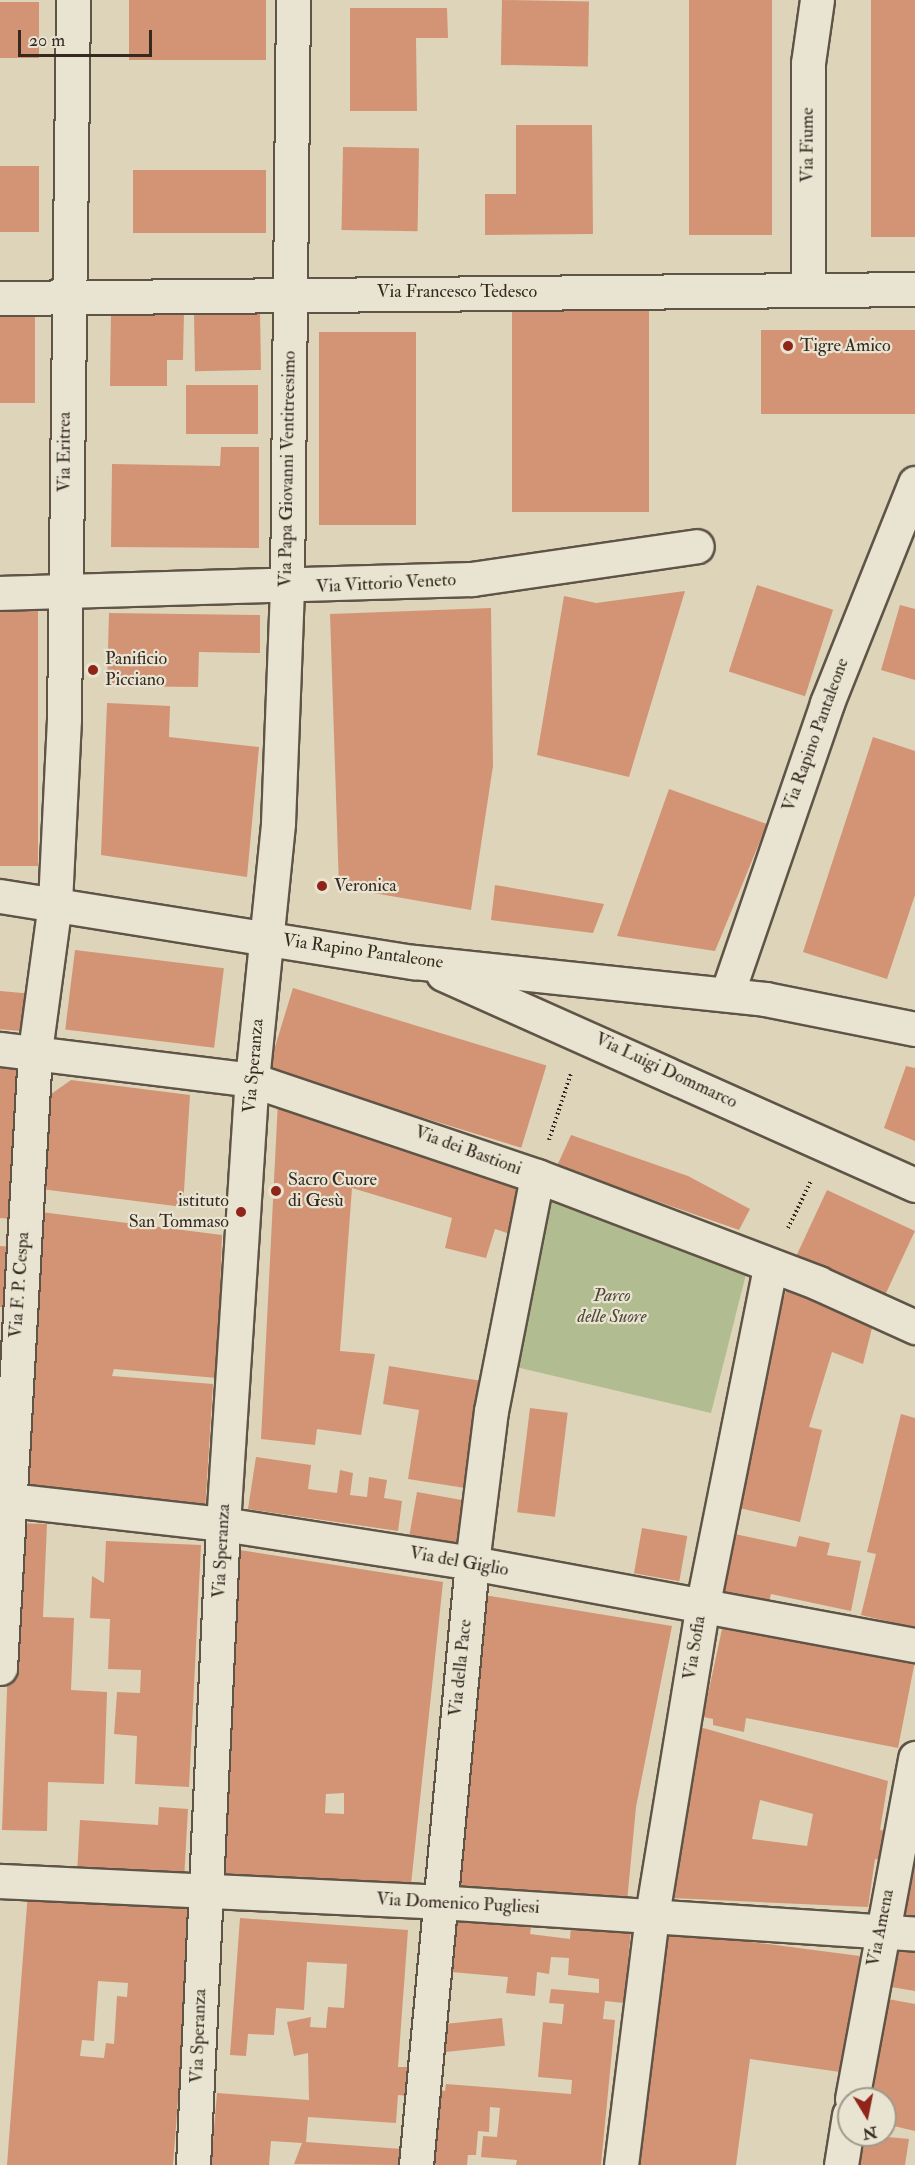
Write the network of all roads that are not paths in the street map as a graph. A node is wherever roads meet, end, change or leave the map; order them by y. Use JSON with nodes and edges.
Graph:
{"nodes":[{"id":1,"x":73,"y":0,"type":"edge"},
{"id":2,"x":293,"y":0,"type":"edge"},
{"id":3,"x":817,"y":0,"type":"edge"},
{"id":4,"x":915,"y":289,"type":"edge"},
{"id":5,"x":808,"y":290,"type":"junction"},
{"id":6,"x":290,"y":294,"type":"junction"},
{"id":7,"x":65,"y":297,"type":"junction"},
{"id":8,"x":0,"y":298,"type":"edge"},
{"id":9,"x":915,"y":483,"type":"edge"},
{"id":10,"x":697,"y":546,"type":"dead end"},
{"id":11,"x":287,"y":589,"type":"junction"},
{"id":12,"x":65,"y":592,"type":"junction"},
{"id":13,"x":0,"y":593,"type":"edge"},
{"id":14,"x":0,"y":896,"type":"edge"},
{"id":15,"x":55,"y":903,"type":"junction"},
{"id":16,"x":265,"y":938,"type":"junction"},
{"id":17,"x":414,"y":962,"type":"junction"},
{"id":18,"x":727,"y":994,"type":"junction"},
{"id":19,"x":915,"y":1029,"type":"edge"},
{"id":20,"x":0,"y":1049,"type":"edge"},
{"id":21,"x":35,"y":1052,"type":"junction"},
{"id":22,"x":252,"y":1080,"type":"junction"},
{"id":23,"x":537,"y":1176,"type":"junction"},
{"id":24,"x":915,"y":1185,"type":"edge"},
{"id":25,"x":770,"y":1266,"type":"junction"},
{"id":26,"x":915,"y":1327,"type":"edge"},
{"id":27,"x":3,"y":1499,"type":"edge"},
{"id":28,"x":224,"y":1524,"type":"junction"},
{"id":29,"x":471,"y":1563,"type":"junction"},
{"id":30,"x":702,"y":1608,"type":"junction"},
{"id":31,"x":915,"y":1645,"type":"edge"},
{"id":32,"x":0,"y":1668,"type":"edge"},
{"id":33,"x":915,"y":1758,"type":"edge"},
{"id":34,"x":0,"y":1881,"type":"edge"},
{"id":35,"x":205,"y":1892,"type":"junction"},
{"id":36,"x":438,"y":1902,"type":"junction"},
{"id":37,"x":652,"y":1915,"type":"junction"},
{"id":38,"x":880,"y":1930,"type":"junction"},
{"id":39,"x":915,"y":1934,"type":"edge"},
{"id":40,"x":854,"y":2087,"type":"edge"},
{"id":41,"x":844,"y":2147,"type":"edge"},
{"id":42,"x":193,"y":2165,"type":"edge"},
{"id":43,"x":416,"y":2165,"type":"edge"},
{"id":44,"x":621,"y":2165,"type":"edge"},
{"id":45,"x":841,"y":2165,"type":"edge"}],
"edges":[{"from":1,"to":7,"type":"street","name":"Via Eritrea"},
{"from":2,"to":6,"type":"street","name":"Via Papa Giovanni Ventitreesimo"},
{"from":3,"to":5,"type":"street","name":"Via Fiume"},
{"from":4,"to":5,"type":"street","name":"Via Francesco Tedesco"},
{"from":5,"to":6,"type":"street","name":"Via Francesco Tedesco"},
{"from":6,"to":7,"type":"street","name":"Via Francesco Tedesco"},
{"from":6,"to":11,"type":"street","name":"Via Papa Giovanni Ventitreesimo"},
{"from":7,"to":8,"type":"street","name":"Via Francesco Tedesco"},
{"from":7,"to":12,"type":"street","name":"Via Eritrea"},
{"from":9,"to":18,"type":"street","name":"Via Rapino Pantaleone"},
{"from":10,"to":11,"type":"street","name":"Via Vittorio Veneto"},
{"from":11,"to":12,"type":"street","name":"Via Vittorio Veneto"},
{"from":11,"to":16,"type":"street","name":"Via Papa Giovanni Ventitreesimo"},
{"from":12,"to":13,"type":"street","name":"Via Vittorio Veneto"},
{"from":12,"to":15,"type":"street","name":"Via Eritrea"},
{"from":14,"to":15,"type":"street","name":"Via Rapino Pantaleone"},
{"from":15,"to":16,"type":"street","name":"Via Rapino Pantaleone"},
{"from":15,"to":21,"type":"street","name":"Via F. P. Cespa"},
{"from":16,"to":17,"type":"street","name":"Via Rapino Pantaleone"},
{"from":16,"to":22,"type":"street","name":"Via Speranza"},
{"from":17,"to":18,"type":"street","name":"Via Rapino Pantaleone"},
{"from":17,"to":24,"type":"street","name":"Via Luigi Dommarco"},
{"from":18,"to":19,"type":"street","name":"Via Rapino Pantaleone"},
{"from":20,"to":21,"type":"street","name":"Via dei Bastioni"},
{"from":21,"to":22,"type":"street","name":"Via dei Bastioni"},
{"from":21,"to":27,"type":"street","name":"Via F. P. Cespa"},
{"from":22,"to":23,"type":"street","name":"Via dei Bastioni"},
{"from":22,"to":28,"type":"street","name":"Via Speranza"},
{"from":23,"to":25,"type":"street","name":"Via dei Bastioni"},
{"from":23,"to":29,"type":"street","name":"Via della Pace"},
{"from":25,"to":26,"type":"street","name":"Via dei Bastioni"},
{"from":25,"to":30,"type":"street","name":"Via Sofia"},
{"from":27,"to":28,"type":"street","name":"Via del Giglio"},
{"from":27,"to":32,"type":"street","name":"Via F. P. Cespa"},
{"from":28,"to":29,"type":"street","name":"Via del Giglio"},
{"from":28,"to":35,"type":"street","name":"Via Speranza"},
{"from":29,"to":30,"type":"street","name":"Via del Giglio"},
{"from":29,"to":36,"type":"street","name":"Via della Pace"},
{"from":30,"to":31,"type":"street","name":"Via del Giglio"},
{"from":30,"to":37,"type":"street","name":"Via Sofia"},
{"from":33,"to":38,"type":"street","name":"Via Amena"},
{"from":34,"to":35,"type":"street","name":"Via Domenico Pugliesi"},
{"from":35,"to":36,"type":"street","name":"Via Domenico Pugliesi"},
{"from":35,"to":42,"type":"street","name":"Via Speranza"},
{"from":36,"to":37,"type":"street","name":"Via Domenico Pugliesi"},
{"from":36,"to":43,"type":"street","name":"Via della Pace"},
{"from":37,"to":38,"type":"street","name":"Via Domenico Pugliesi"},
{"from":37,"to":44,"type":"street","name":"Via Sofia"},
{"from":38,"to":39,"type":"street","name":"Via Domenico Pugliesi"},
{"from":38,"to":40,"type":"street","name":"Via Amena"},
{"from":41,"to":45,"type":"street"}]}
